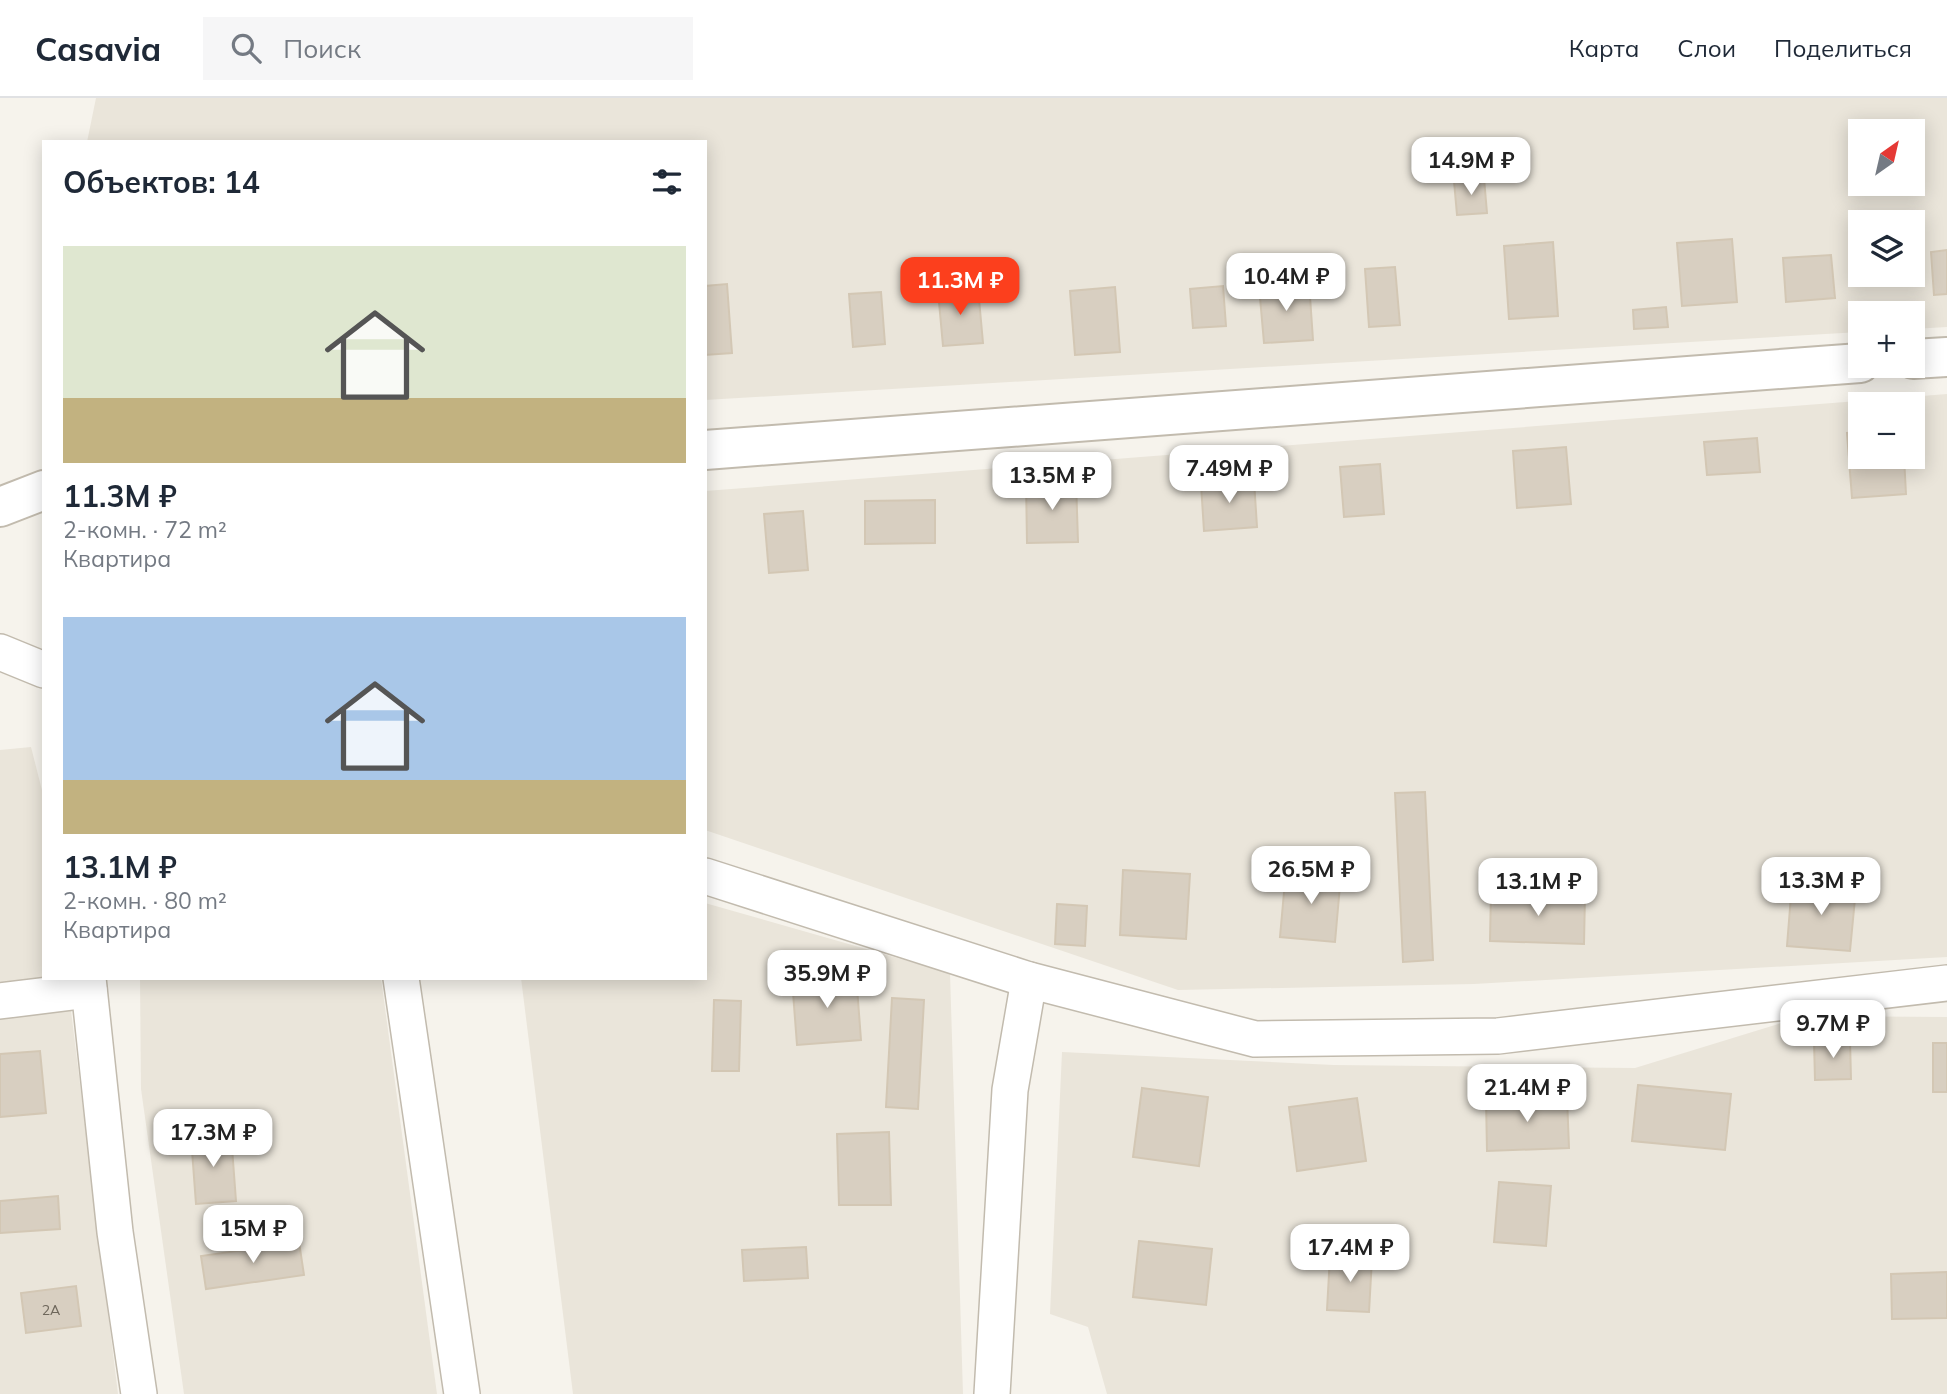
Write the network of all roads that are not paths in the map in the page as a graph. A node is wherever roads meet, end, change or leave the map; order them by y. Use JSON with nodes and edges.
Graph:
{"nodes":[{"id":1,"x":1947,"y":357,"type":"edge"},
{"id":2,"x":1925,"y":358,"type":"edge"},
{"id":3,"x":1848,"y":364,"type":"edge"},
{"id":4,"x":707,"y":450,"type":"edge"},
{"id":5,"x":42,"y":491,"type":"edge"},
{"id":6,"x":0,"y":507,"type":"edge"},
{"id":7,"x":0,"y":652,"type":"edge"},
{"id":8,"x":42,"y":669,"type":"edge"},
{"id":9,"x":707,"y":877,"type":"edge"},
{"id":10,"x":401,"y":980,"type":"edge"},
{"id":11,"x":1029,"y":980,"type":"junction"},
{"id":12,"x":1947,"y":983,"type":"edge"},
{"id":13,"x":89,"y":984,"type":"edge"},
{"id":14,"x":0,"y":1001,"type":"edge"},
{"id":15,"x":993,"y":1379,"type":"edge"},
{"id":16,"x":139,"y":1394,"type":"edge"},
{"id":17,"x":462,"y":1394,"type":"edge"},
{"id":18,"x":1014,"y":1394,"type":"edge"}],
"edges":[{"from":1,"to":2,"type":"street"},
{"from":3,"to":4,"type":"street"},
{"from":5,"to":6,"type":"street"},
{"from":7,"to":8,"type":"street"},
{"from":9,"to":11,"type":"street"},
{"from":10,"to":17,"type":"street"},
{"from":11,"to":12,"type":"street"},
{"from":11,"to":15,"type":"street"},
{"from":13,"to":14,"type":"street"},
{"from":13,"to":16,"type":"street"},
{"from":15,"to":18,"type":"street"}]}
